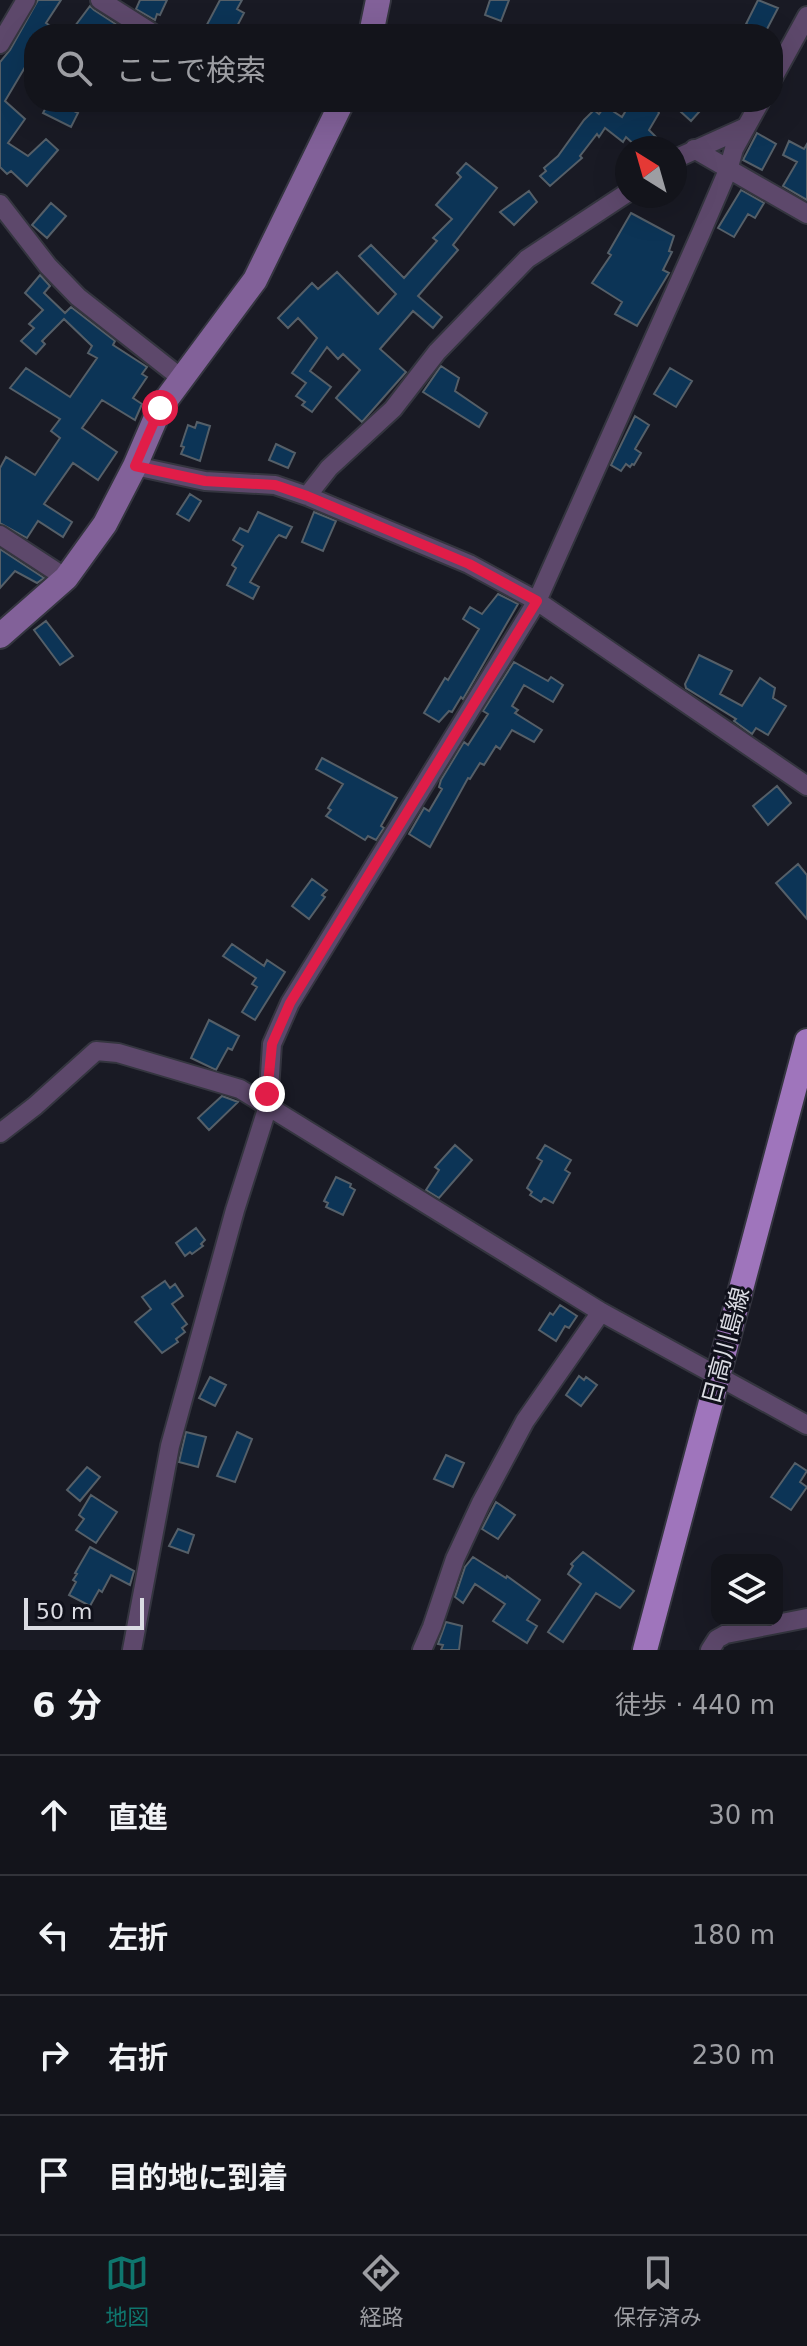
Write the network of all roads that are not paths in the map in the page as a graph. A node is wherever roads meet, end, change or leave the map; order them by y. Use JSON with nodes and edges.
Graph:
{"nodes":[{"id":1,"x":26,"y":0,"type":"edge"},
{"id":2,"x":100,"y":0,"type":"edge"},
{"id":3,"x":378,"y":0,"type":"edge"},
{"id":4,"x":807,"y":16,"type":"edge"},
{"id":5,"x":138,"y":24,"type":"edge"},
{"id":6,"x":373,"y":24,"type":"edge"},
{"id":7,"x":0,"y":44,"type":"edge"},
{"id":8,"x":783,"y":60,"type":"edge"},
{"id":9,"x":337,"y":112,"type":"edge"},
{"id":10,"x":754,"y":112,"type":"edge"},
{"id":11,"x":746,"y":127,"type":"junction"},
{"id":12,"x":694,"y":149,"type":"junction"},
{"id":13,"x":687,"y":153,"type":"edge"},
{"id":14,"x":728,"y":170,"type":"junction"},
{"id":15,"x":615,"y":201,"type":"edge"},
{"id":16,"x":0,"y":204,"type":"edge"},
{"id":17,"x":807,"y":214,"type":"edge"},
{"id":18,"x":181,"y":378,"type":"junction"},
{"id":19,"x":135,"y":466,"type":"junction"},
{"id":20,"x":307,"y":496,"type":"junction"},
{"id":21,"x":0,"y":535,"type":"edge"},
{"id":22,"x":66,"y":578,"type":"junction"},
{"id":23,"x":537,"y":601,"type":"junction"},
{"id":24,"x":0,"y":636,"type":"edge"},
{"id":25,"x":807,"y":786,"type":"edge"},
{"id":26,"x":807,"y":1041,"type":"edge"},
{"id":27,"x":268,"y":1106,"type":"junction"},
{"id":28,"x":0,"y":1133,"type":"edge"},
{"id":29,"x":601,"y":1312,"type":"junction"},
{"id":30,"x":718,"y":1377,"type":"junction"},
{"id":31,"x":807,"y":1425,"type":"edge"},
{"id":32,"x":807,"y":1618,"type":"edge"},
{"id":33,"x":132,"y":1650,"type":"edge"},
{"id":34,"x":422,"y":1650,"type":"edge"},
{"id":35,"x":645,"y":1650,"type":"edge"},
{"id":36,"x":710,"y":1650,"type":"edge"}],
"edges":[{"from":1,"to":7,"type":"street"},
{"from":2,"to":5,"type":"street"},
{"from":3,"to":6,"type":"street"},
{"from":4,"to":8,"type":"street"},
{"from":9,"to":18,"type":"street"},
{"from":10,"to":11,"type":"street"},
{"from":11,"to":12,"type":"street"},
{"from":11,"to":14,"type":"street"},
{"from":12,"to":13,"type":"street"},
{"from":12,"to":14,"type":"street"},
{"from":14,"to":17,"type":"street"},
{"from":14,"to":23,"type":"street"},
{"from":15,"to":20,"type":"street"},
{"from":16,"to":18,"type":"street"},
{"from":18,"to":19,"type":"street"},
{"from":19,"to":20,"type":"street"},
{"from":19,"to":22,"type":"street"},
{"from":20,"to":23,"type":"street"},
{"from":21,"to":22,"type":"street"},
{"from":22,"to":24,"type":"street"},
{"from":23,"to":25,"type":"street"},
{"from":23,"to":27,"type":"street"},
{"from":26,"to":30,"type":"main road","name":"日高川島線"},
{"from":27,"to":28,"type":"street"},
{"from":27,"to":29,"type":"street"},
{"from":27,"to":33,"type":"street"},
{"from":29,"to":30,"type":"street"},
{"from":29,"to":34,"type":"street"},
{"from":30,"to":31,"type":"street"},
{"from":30,"to":35,"type":"main road","name":"日高川島線"},
{"from":32,"to":36,"type":"street"}]}
